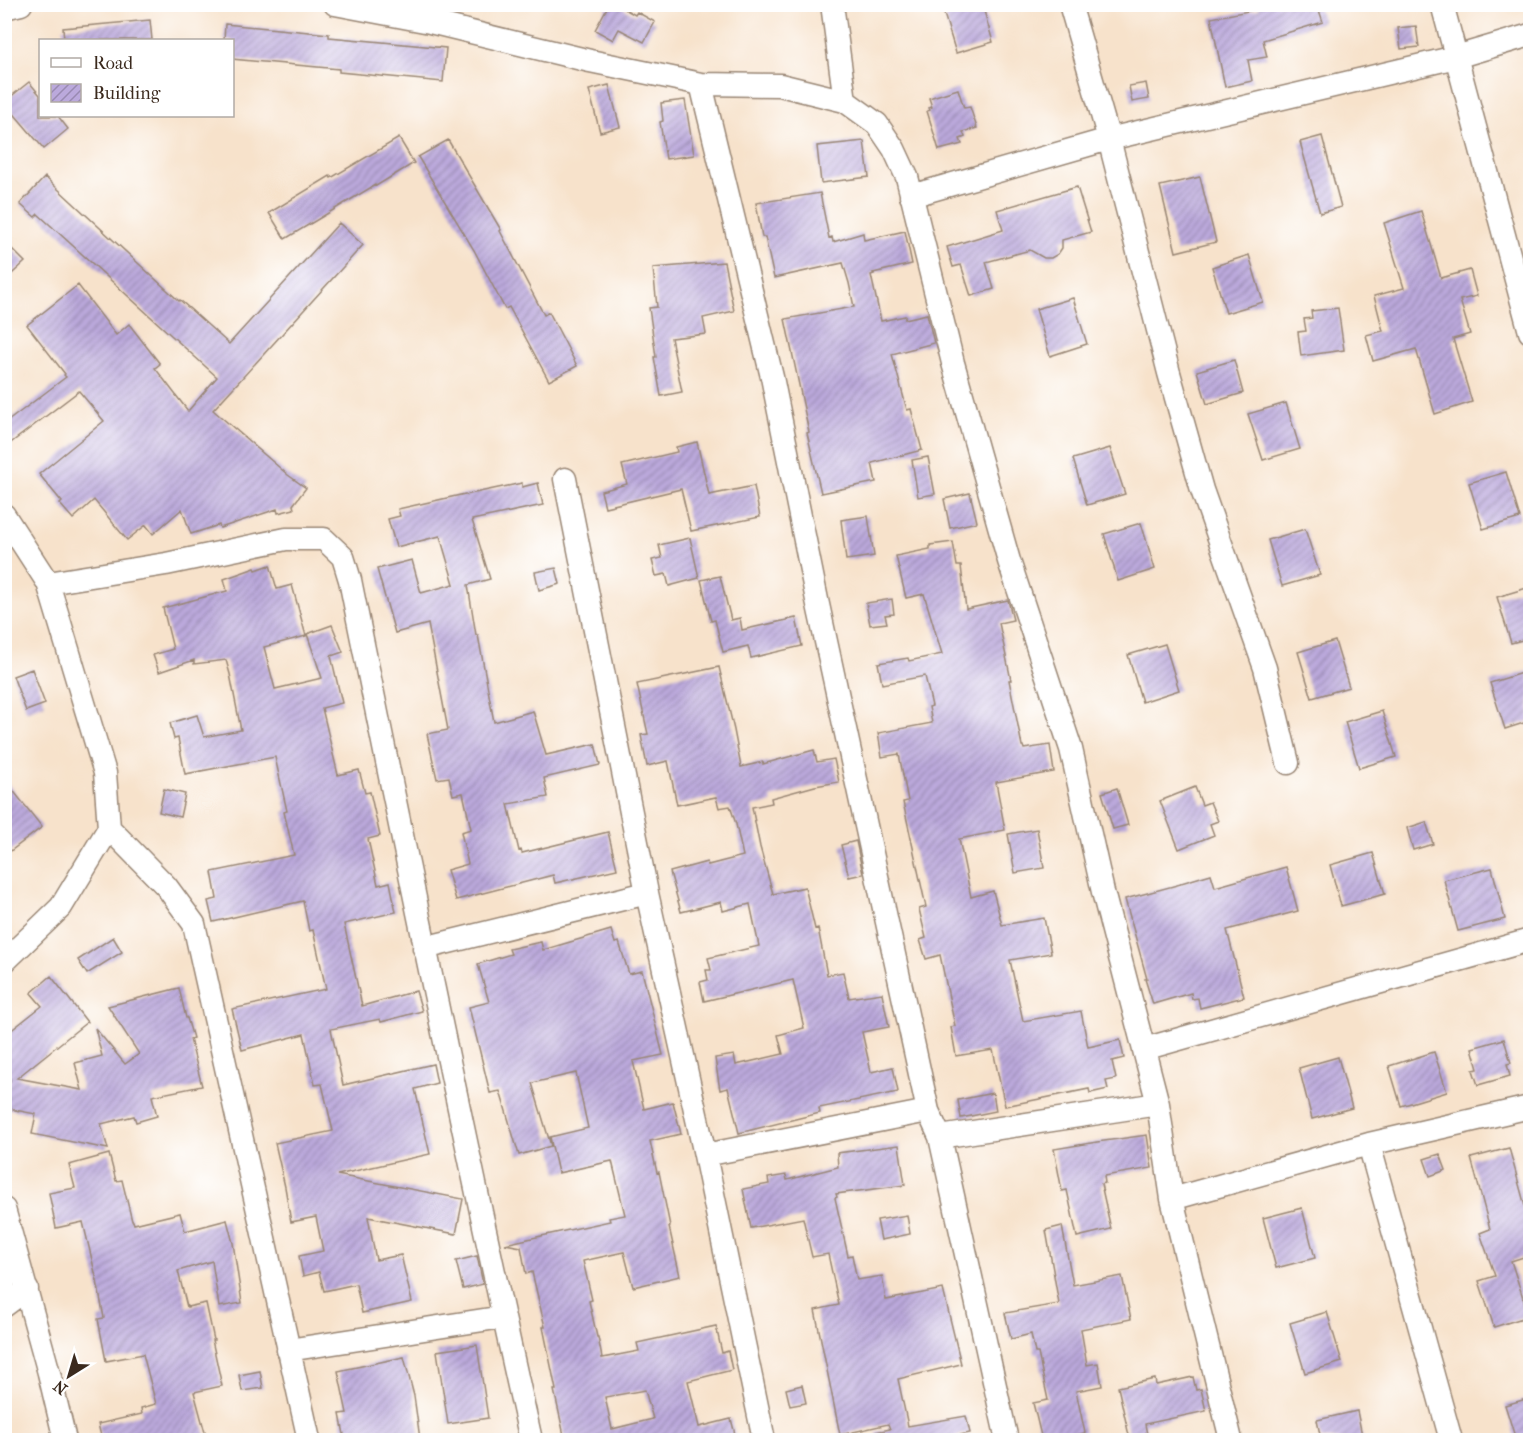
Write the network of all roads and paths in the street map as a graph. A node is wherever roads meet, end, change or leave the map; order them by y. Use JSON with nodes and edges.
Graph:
{"nodes":[{"id":1,"x":21,"y":4,"type":"edge"},
{"id":2,"x":336,"y":4,"type":"edge"},
{"id":3,"x":832,"y":4,"type":"edge"},
{"id":4,"x":1070,"y":4,"type":"edge"},
{"id":5,"x":1442,"y":4,"type":"edge"},
{"id":6,"x":4,"y":8,"type":"edge"},
{"id":7,"x":437,"y":13,"type":"edge"},
{"id":8,"x":1530,"y":35,"type":"edge"},
{"id":9,"x":1456,"y":57,"type":"junction"},
{"id":10,"x":701,"y":84,"type":"junction"},
{"id":11,"x":846,"y":101,"type":"junction"},
{"id":12,"x":1109,"y":139,"type":"junction"},
{"id":13,"x":911,"y":196,"type":"junction"},
{"id":14,"x":1530,"y":332,"type":"edge"},
{"id":15,"x":566,"y":479,"type":"dead end"},
{"id":16,"x":4,"y":515,"type":"edge"},
{"id":17,"x":48,"y":583,"type":"junction"},
{"id":18,"x":1288,"y":763,"type":"dead end"},
{"id":19,"x":109,"y":828,"type":"junction"},
{"id":20,"x":647,"y":893,"type":"junction"},
{"id":21,"x":1530,"y":939,"type":"edge"},
{"id":22,"x":424,"y":948,"type":"junction"},
{"id":23,"x":4,"y":962,"type":"edge"},
{"id":24,"x":1144,"y":1050,"type":"junction"},
{"id":25,"x":1158,"y":1104,"type":"junction"},
{"id":26,"x":1530,"y":1107,"type":"edge"},
{"id":27,"x":928,"y":1111,"type":"junction"},
{"id":28,"x":940,"y":1137,"type":"junction"},
{"id":29,"x":1369,"y":1144,"type":"junction"},
{"id":30,"x":705,"y":1155,"type":"junction"},
{"id":31,"x":1172,"y":1200,"type":"junction"},
{"id":32,"x":4,"y":1209,"type":"edge"},
{"id":33,"x":27,"y":1289,"type":"junction"},
{"id":34,"x":4,"y":1306,"type":"edge"},
{"id":35,"x":503,"y":1317,"type":"junction"},
{"id":36,"x":288,"y":1350,"type":"junction"},
{"id":37,"x":65,"y":1440,"type":"edge"},
{"id":38,"x":309,"y":1440,"type":"edge"},
{"id":39,"x":531,"y":1440,"type":"edge"},
{"id":40,"x":764,"y":1440,"type":"edge"},
{"id":41,"x":1007,"y":1440,"type":"edge"},
{"id":42,"x":1231,"y":1440,"type":"edge"},
{"id":43,"x":1451,"y":1440,"type":"edge"}],
"edges":[{"from":1,"to":6,"type":"street"},
{"from":2,"to":7,"type":"street"},
{"from":3,"to":11,"type":"street"},
{"from":4,"to":12,"type":"street"},
{"from":5,"to":9,"type":"street"},
{"from":7,"to":10,"type":"street"},
{"from":8,"to":9,"type":"street"},
{"from":9,"to":12,"type":"street"},
{"from":9,"to":14,"type":"street"},
{"from":10,"to":11,"type":"street"},
{"from":10,"to":27,"type":"street"},
{"from":11,"to":13,"type":"street"},
{"from":12,"to":13,"type":"street"},
{"from":12,"to":18,"type":"street"},
{"from":13,"to":24,"type":"street"},
{"from":15,"to":20,"type":"street"},
{"from":16,"to":17,"type":"street"},
{"from":17,"to":19,"type":"street"},
{"from":17,"to":22,"type":"street"},
{"from":19,"to":23,"type":"street"},
{"from":19,"to":36,"type":"street"},
{"from":20,"to":22,"type":"street"},
{"from":20,"to":30,"type":"street"},
{"from":21,"to":24,"type":"street"},
{"from":22,"to":35,"type":"street"},
{"from":24,"to":25,"type":"street"},
{"from":25,"to":28,"type":"street"},
{"from":25,"to":31,"type":"street"},
{"from":26,"to":29,"type":"street"},
{"from":27,"to":28,"type":"street"},
{"from":27,"to":30,"type":"street"},
{"from":28,"to":41,"type":"street"},
{"from":29,"to":31,"type":"street"},
{"from":29,"to":43,"type":"street"},
{"from":30,"to":40,"type":"street"},
{"from":31,"to":42,"type":"street"},
{"from":32,"to":33,"type":"street"},
{"from":33,"to":34,"type":"street"},
{"from":33,"to":37,"type":"street"},
{"from":35,"to":36,"type":"street"},
{"from":35,"to":39,"type":"street"},
{"from":36,"to":38,"type":"street"}]}
